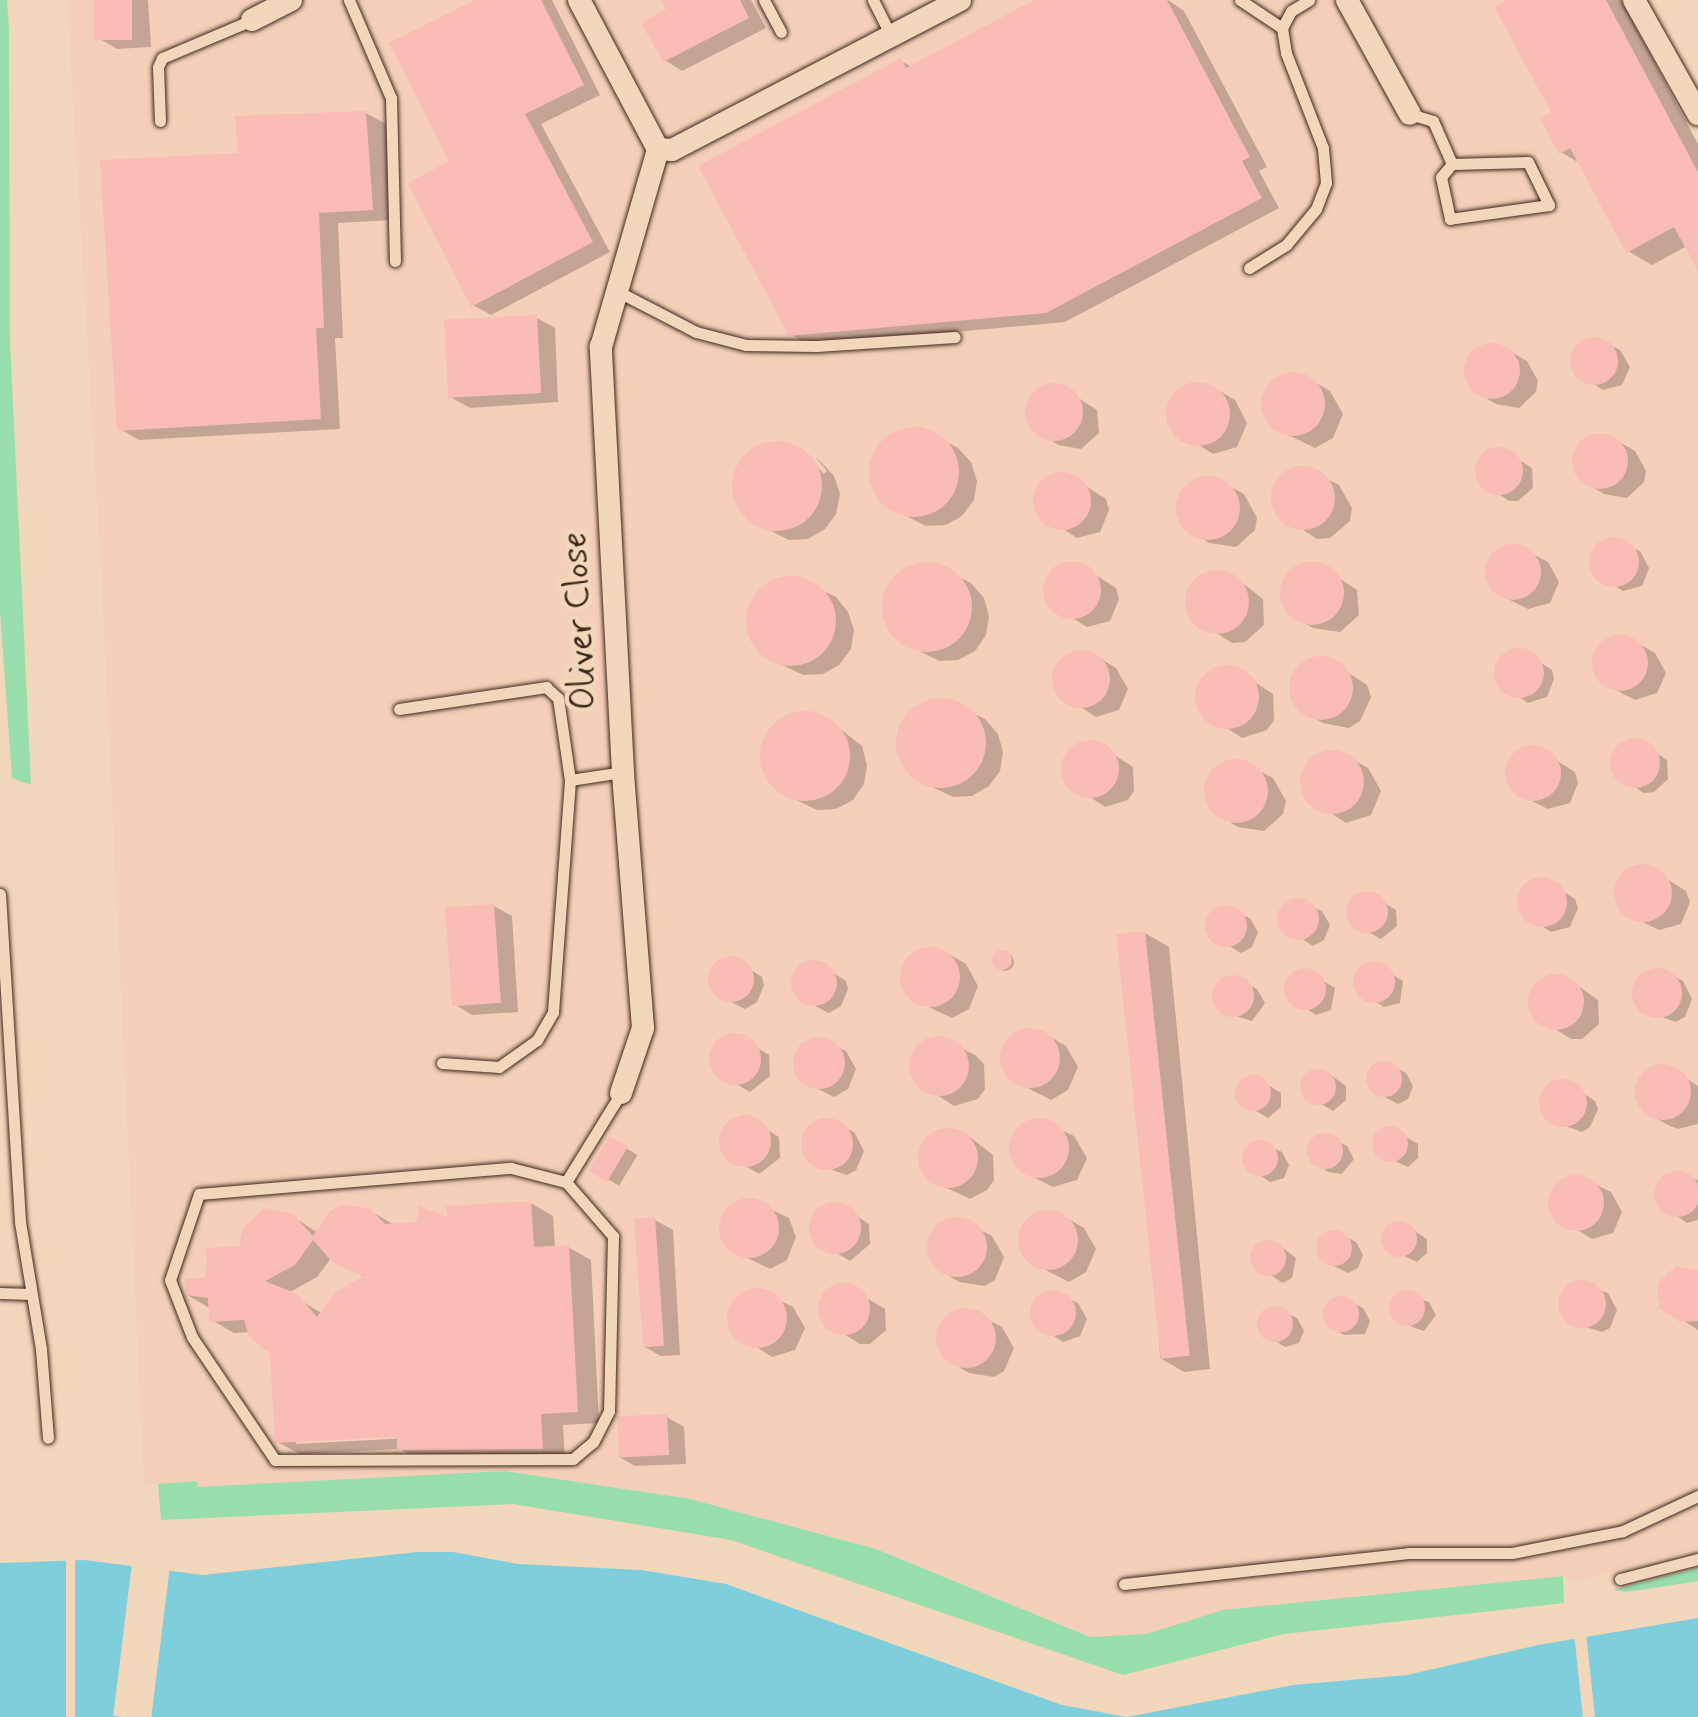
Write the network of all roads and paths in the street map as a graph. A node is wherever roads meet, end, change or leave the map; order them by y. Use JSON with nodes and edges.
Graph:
{"nodes":[{"id":1,"x":291,"y":0,"type":"edge"},
{"id":2,"x":350,"y":0,"type":"edge"},
{"id":3,"x":580,"y":0,"type":"edge"},
{"id":4,"x":764,"y":0,"type":"edge"},
{"id":5,"x":873,"y":0,"type":"edge"},
{"id":6,"x":960,"y":0,"type":"edge"},
{"id":7,"x":1240,"y":0,"type":"edge"},
{"id":8,"x":1309,"y":0,"type":"edge"},
{"id":9,"x":1347,"y":0,"type":"edge"},
{"id":10,"x":1634,"y":0,"type":"edge"},
{"id":11,"x":252,"y":20,"type":"joint"},
{"id":12,"x":1282,"y":28,"type":"junction"},
{"id":13,"x":782,"y":32,"type":"dead end"},
{"id":14,"x":891,"y":36,"type":"junction"},
{"id":15,"x":1410,"y":114,"type":"joint"},
{"id":16,"x":1698,"y":114,"type":"edge"},
{"id":17,"x":160,"y":121,"type":"dead end"},
{"id":18,"x":658,"y":149,"type":"junction"},
{"id":19,"x":1452,"y":164,"type":"junction"},
{"id":20,"x":395,"y":261,"type":"dead end"},
{"id":21,"x":1249,"y":268,"type":"dead end"},
{"id":22,"x":615,"y":290,"type":"junction"},
{"id":23,"x":954,"y":336,"type":"dead end"},
{"id":24,"x":399,"y":709,"type":"dead end"},
{"id":25,"x":623,"y":772,"type":"junction"},
{"id":26,"x":570,"y":780,"type":"junction"},
{"id":27,"x":0,"y":894,"type":"edge"},
{"id":28,"x":442,"y":1063,"type":"dead end"},
{"id":29,"x":620,"y":1092,"type":"joint"},
{"id":30,"x":566,"y":1182,"type":"junction"},
{"id":31,"x":0,"y":1293,"type":"edge"},
{"id":32,"x":31,"y":1294,"type":"junction"},
{"id":33,"x":48,"y":1438,"type":"dead end"},
{"id":34,"x":1698,"y":1496,"type":"edge"},
{"id":35,"x":1698,"y":1559,"type":"edge"},
{"id":36,"x":1620,"y":1579,"type":"dead end"},
{"id":37,"x":1124,"y":1584,"type":"dead end"}],
"edges":[{"from":1,"to":11,"type":"street"},
{"from":2,"to":20,"type":"lane"},
{"from":3,"to":18,"type":"street"},
{"from":4,"to":13,"type":"lane"},
{"from":5,"to":14,"type":"lane"},
{"from":6,"to":14,"type":"street"},
{"from":7,"to":12,"type":"lane"},
{"from":8,"to":12,"type":"lane"},
{"from":9,"to":15,"type":"street"},
{"from":10,"to":16,"type":"street"},
{"from":11,"to":17,"type":"lane"},
{"from":12,"to":21,"type":"lane"},
{"from":14,"to":18,"type":"street"},
{"from":15,"to":19,"type":"lane"},
{"from":18,"to":22,"type":"street","name":"Oliver Close"},
{"from":19,"to":19,"type":"lane"},
{"from":22,"to":23,"type":"lane"},
{"from":22,"to":25,"type":"street","name":"Oliver Close"},
{"from":24,"to":26,"type":"lane"},
{"from":25,"to":26,"type":"lane"},
{"from":25,"to":29,"type":"street","name":"Oliver Close"},
{"from":26,"to":28,"type":"lane"},
{"from":27,"to":32,"type":"lane"},
{"from":29,"to":30,"type":"lane"},
{"from":30,"to":30,"type":"lane"},
{"from":31,"to":32,"type":"lane"},
{"from":32,"to":33,"type":"lane"},
{"from":34,"to":37,"type":"lane"},
{"from":35,"to":36,"type":"lane"}]}
